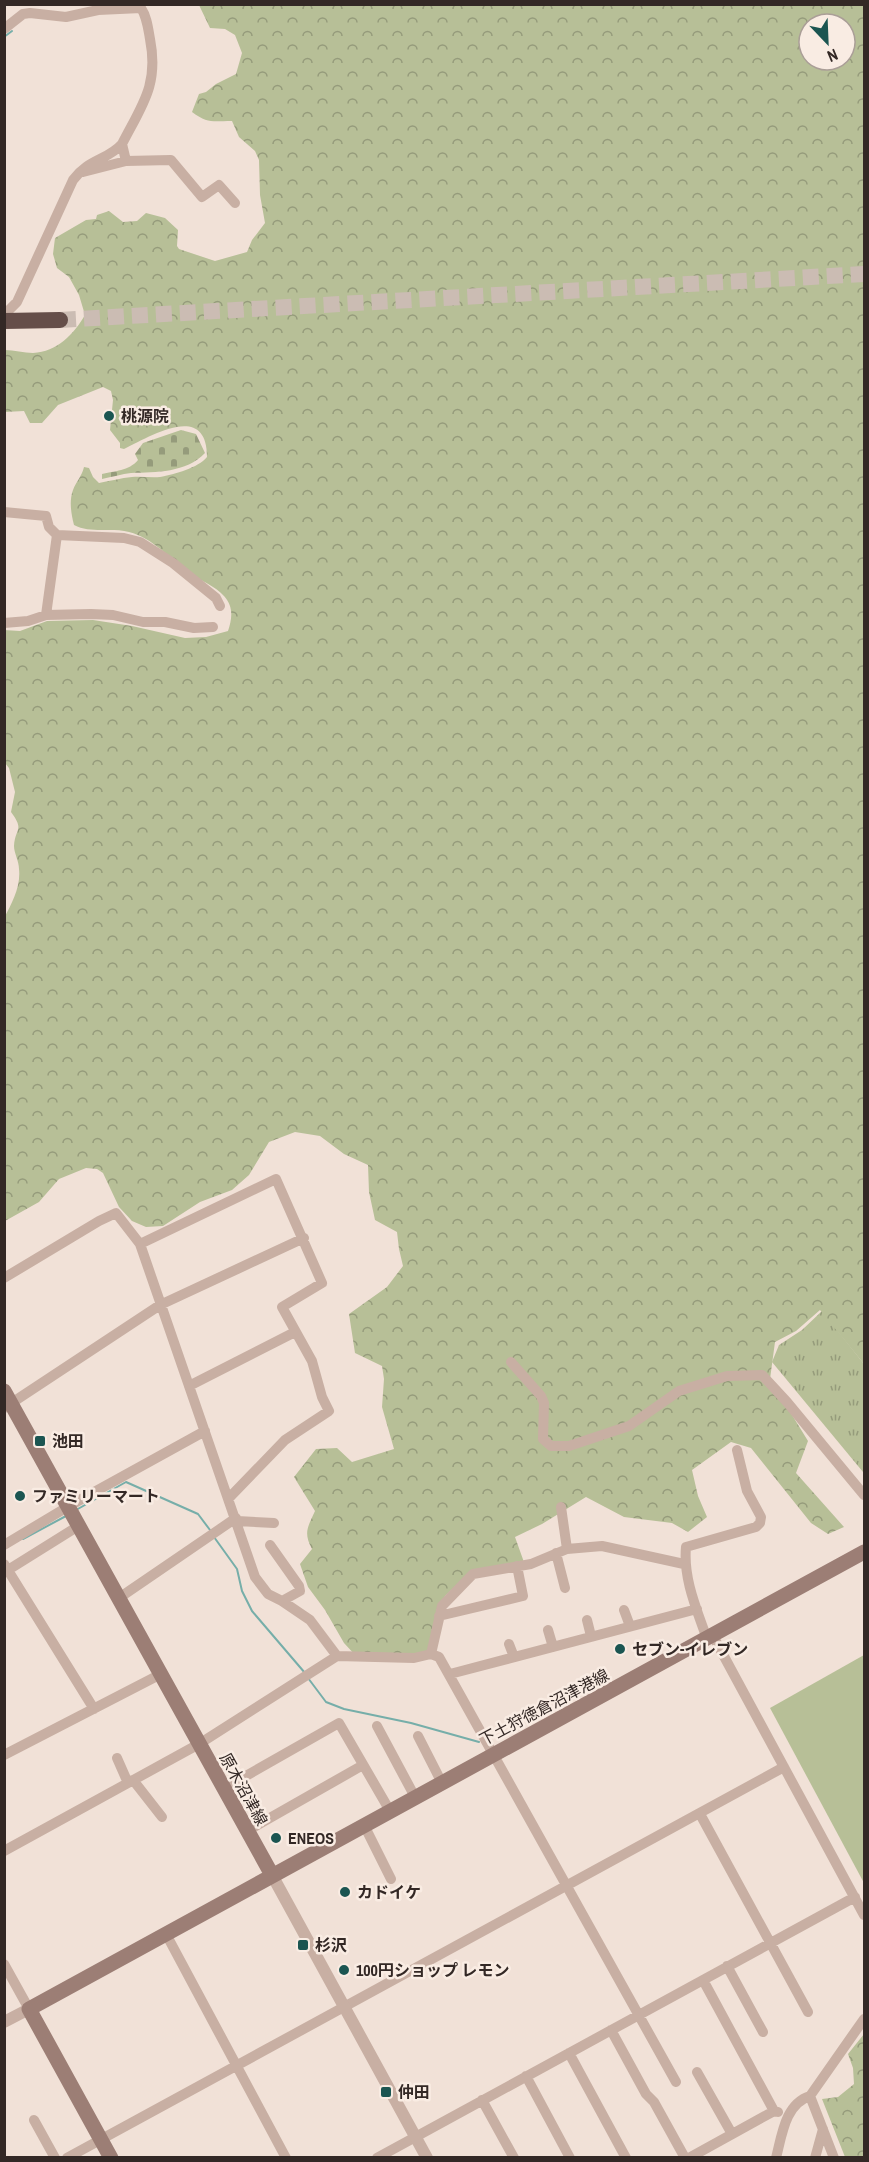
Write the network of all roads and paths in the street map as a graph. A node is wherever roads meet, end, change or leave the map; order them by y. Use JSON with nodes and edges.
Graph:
{"nodes":[{"id":1,"x":4,"y":29,"type":"edge"},
{"id":2,"x":122,"y":144,"type":"junction"},
{"id":3,"x":126,"y":161,"type":"junction"},
{"id":4,"x":78,"y":173,"type":"junction"},
{"id":5,"x":235,"y":203,"type":"dead end"},
{"id":6,"x":8,"y":320,"type":"edge"},
{"id":7,"x":60,"y":320,"type":"tunnel mouth"},
{"id":8,"x":4,"y":512,"type":"edge"},
{"id":9,"x":57,"y":535,"type":"junction"},
{"id":10,"x":220,"y":606,"type":"dead end"},
{"id":11,"x":46,"y":615,"type":"junction"},
{"id":12,"x":4,"y":623,"type":"edge"},
{"id":13,"x":213,"y":627,"type":"dead end"},
{"id":14,"x":304,"y":1238,"type":"junction"},
{"id":15,"x":140,"y":1244,"type":"junction"},
{"id":16,"x":4,"y":1278,"type":"edge"},
{"id":17,"x":160,"y":1305,"type":"junction"},
{"id":18,"x":295,"y":1332,"type":"junction"},
{"id":19,"x":511,"y":1362,"type":"dead end"},
{"id":20,"x":189,"y":1386,"type":"junction"},
{"id":21,"x":7,"y":1401,"type":"edge"},
{"id":22,"x":205,"y":1431,"type":"junction"},
{"id":23,"x":737,"y":1450,"type":"dead end"},
{"id":24,"x":864,"y":1495,"type":"edge"},
{"id":25,"x":229,"y":1498,"type":"junction"},
{"id":26,"x":561,"y":1507,"type":"dead end"},
{"id":27,"x":73,"y":1514,"type":"junction"},
{"id":28,"x":236,"y":1519,"type":"junction"},
{"id":29,"x":274,"y":1523,"type":"dead end"},
{"id":30,"x":4,"y":1545,"type":"edge"},
{"id":31,"x":270,"y":1545,"type":"dead end"},
{"id":32,"x":567,"y":1549,"type":"junction"},
{"id":33,"x":864,"y":1552,"type":"edge"},
{"id":34,"x":556,"y":1553,"type":"junction"},
{"id":35,"x":684,"y":1564,"type":"junction"},
{"id":36,"x":517,"y":1566,"type":"junction"},
{"id":37,"x":6,"y":1567,"type":"edge"},
{"id":38,"x":565,"y":1588,"type":"dead end"},
{"id":39,"x":119,"y":1598,"type":"junction"},
{"id":40,"x":282,"y":1601,"type":"junction"},
{"id":41,"x":697,"y":1609,"type":"junction"},
{"id":42,"x":624,"y":1610,"type":"dead end"},
{"id":43,"x":439,"y":1616,"type":"junction"},
{"id":44,"x":586,"y":1620,"type":"dead end"},
{"id":45,"x":630,"y":1626,"type":"junction"},
{"id":46,"x":548,"y":1630,"type":"dead end"},
{"id":47,"x":591,"y":1636,"type":"junction"},
{"id":48,"x":710,"y":1638,"type":"junction"},
{"id":49,"x":509,"y":1644,"type":"dead end"},
{"id":50,"x":553,"y":1647,"type":"junction"},
{"id":51,"x":431,"y":1654,"type":"junction"},
{"id":52,"x":337,"y":1656,"type":"junction"},
{"id":53,"x":514,"y":1657,"type":"junction"},
{"id":54,"x":161,"y":1674,"type":"junction"},
{"id":55,"x":450,"y":1674,"type":"junction"},
{"id":56,"x":94,"y":1709,"type":"junction"},
{"id":57,"x":377,"y":1726,"type":"dead end"},
{"id":58,"x":418,"y":1736,"type":"dead end"},
{"id":59,"x":199,"y":1744,"type":"junction"},
{"id":60,"x":4,"y":1755,"type":"edge"},
{"id":61,"x":494,"y":1755,"type":"junction"},
{"id":62,"x":117,"y":1758,"type":"dead end"},
{"id":63,"x":363,"y":1765,"type":"junction"},
{"id":64,"x":784,"y":1767,"type":"junction"},
{"id":65,"x":131,"y":1782,"type":"junction"},
{"id":66,"x":442,"y":1783,"type":"junction"},
{"id":67,"x":223,"y":1789,"type":"junction"},
{"id":68,"x":415,"y":1797,"type":"junction"},
{"id":69,"x":390,"y":1811,"type":"junction"},
{"id":70,"x":700,"y":1814,"type":"junction"},
{"id":71,"x":162,"y":1817,"type":"dead end"},
{"id":72,"x":364,"y":1825,"type":"junction"},
{"id":73,"x":247,"y":1831,"type":"junction"},
{"id":74,"x":4,"y":1851,"type":"edge"},
{"id":75,"x":272,"y":1875,"type":"junction"},
{"id":76,"x":391,"y":1879,"type":"dead end"},
{"id":77,"x":566,"y":1886,"type":"junction"},
{"id":78,"x":855,"y":1897,"type":"junction"},
{"id":79,"x":864,"y":1915,"type":"edge"},
{"id":80,"x":166,"y":1934,"type":"junction"},
{"id":81,"x":770,"y":1943,"type":"junction"},
{"id":82,"x":4,"y":1964,"type":"edge"},
{"id":83,"x":727,"y":1966,"type":"junction"},
{"id":84,"x":703,"y":1980,"type":"junction"},
{"id":85,"x":344,"y":2007,"type":"junction"},
{"id":86,"x":28,"y":2009,"type":"junction"},
{"id":87,"x":808,"y":2012,"type":"dead end"},
{"id":88,"x":638,"y":2015,"type":"junction"},
{"id":89,"x":864,"y":2019,"type":"edge"},
{"id":90,"x":4,"y":2022,"type":"edge"},
{"id":91,"x":611,"y":2030,"type":"junction"},
{"id":92,"x":763,"y":2032,"type":"dead end"},
{"id":93,"x":569,"y":2053,"type":"junction"},
{"id":94,"x":236,"y":2066,"type":"junction"},
{"id":95,"x":697,"y":2072,"type":"dead end"},
{"id":96,"x":526,"y":2076,"type":"junction"},
{"id":97,"x":676,"y":2082,"type":"dead end"},
{"id":98,"x":810,"y":2096,"type":"junction"},
{"id":99,"x":482,"y":2100,"type":"junction"},
{"id":100,"x":774,"y":2111,"type":"junction"},
{"id":101,"x":787,"y":2115,"type":"junction"},
{"id":102,"x":34,"y":2121,"type":"dead end"},
{"id":103,"x":823,"y":2129,"type":"junction"},
{"id":104,"x":732,"y":2134,"type":"junction"},
{"id":105,"x":416,"y":2137,"type":"junction"},
{"id":106,"x":101,"y":2139,"type":"junction"},
{"id":107,"x":55,"y":2157,"type":"edge"},
{"id":108,"x":67,"y":2157,"type":"edge"},
{"id":109,"x":111,"y":2157,"type":"edge"},
{"id":110,"x":286,"y":2157,"type":"edge"},
{"id":111,"x":377,"y":2157,"type":"edge"},
{"id":112,"x":427,"y":2157,"type":"edge"},
{"id":113,"x":513,"y":2157,"type":"edge"},
{"id":114,"x":570,"y":2157,"type":"edge"},
{"id":115,"x":626,"y":2157,"type":"edge"},
{"id":116,"x":687,"y":2157,"type":"edge"},
{"id":117,"x":776,"y":2157,"type":"edge"},
{"id":118,"x":815,"y":2157,"type":"edge"},
{"id":119,"x":834,"y":2157,"type":"edge"}],
"edges":[{"from":1,"to":2,"type":"street"},
{"from":2,"to":3,"type":"street"},
{"from":2,"to":4,"type":"street"},
{"from":3,"to":4,"type":"street"},
{"from":3,"to":5,"type":"street"},
{"from":4,"to":6,"type":"street"},
{"from":6,"to":7,"type":"highway"},
{"from":8,"to":9,"type":"street"},
{"from":9,"to":10,"type":"street"},
{"from":9,"to":11,"type":"street"},
{"from":11,"to":12,"type":"street"},
{"from":11,"to":13,"type":"street"},
{"from":14,"to":15,"type":"street"},
{"from":14,"to":17,"type":"street"},
{"from":14,"to":18,"type":"street"},
{"from":15,"to":16,"type":"street"},
{"from":15,"to":17,"type":"street"},
{"from":17,"to":20,"type":"street"},
{"from":17,"to":21,"type":"street"},
{"from":18,"to":20,"type":"street"},
{"from":18,"to":25,"type":"street"},
{"from":19,"to":24,"type":"street"},
{"from":20,"to":22,"type":"street"},
{"from":21,"to":27,"type":"main road","name":"原木沼津線"},
{"from":22,"to":25,"type":"street"},
{"from":22,"to":27,"type":"street"},
{"from":23,"to":35,"type":"street"},
{"from":25,"to":28,"type":"street"},
{"from":26,"to":32,"type":"street"},
{"from":27,"to":30,"type":"street"},
{"from":27,"to":37,"type":"street"},
{"from":27,"to":39,"type":"main road","name":"原木沼津線"},
{"from":28,"to":29,"type":"street"},
{"from":28,"to":39,"type":"street"},
{"from":28,"to":40,"type":"street"},
{"from":31,"to":40,"type":"street"},
{"from":32,"to":34,"type":"street"},
{"from":32,"to":35,"type":"street"},
{"from":33,"to":48,"type":"main road","name":"下土狩徳倉沼津港線"},
{"from":34,"to":36,"type":"street"},
{"from":34,"to":38,"type":"street"},
{"from":35,"to":41,"type":"street"},
{"from":36,"to":43,"type":"street"},
{"from":36,"to":43,"type":"street"},
{"from":37,"to":56,"type":"street"},
{"from":39,"to":54,"type":"main road","name":"原木沼津線"},
{"from":40,"to":52,"type":"street"},
{"from":41,"to":45,"type":"street"},
{"from":41,"to":48,"type":"street"},
{"from":42,"to":45,"type":"street"},
{"from":43,"to":51,"type":"street"},
{"from":44,"to":47,"type":"street"},
{"from":45,"to":47,"type":"street"},
{"from":46,"to":50,"type":"street"},
{"from":47,"to":50,"type":"street"},
{"from":48,"to":61,"type":"main road","name":"下土狩徳倉沼津港線"},
{"from":48,"to":64,"type":"street"},
{"from":49,"to":53,"type":"street"},
{"from":50,"to":53,"type":"street"},
{"from":51,"to":52,"type":"street"},
{"from":51,"to":55,"type":"street"},
{"from":52,"to":59,"type":"street"},
{"from":53,"to":55,"type":"street"},
{"from":54,"to":56,"type":"street"},
{"from":54,"to":59,"type":"main road","name":"原木沼津線"},
{"from":55,"to":61,"type":"street"},
{"from":56,"to":60,"type":"street"},
{"from":57,"to":68,"type":"street"},
{"from":58,"to":66,"type":"street"},
{"from":59,"to":65,"type":"street"},
{"from":59,"to":67,"type":"main road","name":"原木沼津線"},
{"from":61,"to":66,"type":"main road","name":"下土狩徳倉沼津港線"},
{"from":61,"to":77,"type":"street"},
{"from":62,"to":65,"type":"street"},
{"from":63,"to":67,"type":"street"},
{"from":63,"to":69,"type":"street"},
{"from":63,"to":73,"type":"street"},
{"from":64,"to":70,"type":"street"},
{"from":64,"to":78,"type":"street"},
{"from":65,"to":71,"type":"street"},
{"from":65,"to":74,"type":"street"},
{"from":66,"to":68,"type":"main road","name":"下土狩徳倉沼津港線"},
{"from":67,"to":73,"type":"main road","name":"原木沼津線"},
{"from":68,"to":69,"type":"main road","name":"下土狩徳倉沼津港線"},
{"from":69,"to":72,"type":"main road","name":"下土狩徳倉沼津港線"},
{"from":70,"to":77,"type":"street"},
{"from":70,"to":81,"type":"street"},
{"from":72,"to":75,"type":"main road","name":"下土狩徳倉沼津港線"},
{"from":72,"to":76,"type":"street"},
{"from":73,"to":75,"type":"main road","name":"原木沼津線"},
{"from":75,"to":80,"type":"main road"},
{"from":75,"to":85,"type":"street"},
{"from":77,"to":85,"type":"street"},
{"from":77,"to":88,"type":"street"},
{"from":78,"to":79,"type":"street"},
{"from":78,"to":81,"type":"street"},
{"from":80,"to":86,"type":"main road"},
{"from":80,"to":94,"type":"street"},
{"from":81,"to":83,"type":"street"},
{"from":81,"to":87,"type":"street"},
{"from":82,"to":86,"type":"street"},
{"from":83,"to":84,"type":"street"},
{"from":83,"to":92,"type":"street"},
{"from":84,"to":88,"type":"street"},
{"from":84,"to":100,"type":"street"},
{"from":85,"to":94,"type":"street"},
{"from":85,"to":105,"type":"street"},
{"from":86,"to":90,"type":"street"},
{"from":86,"to":106,"type":"main road"},
{"from":88,"to":91,"type":"street"},
{"from":88,"to":97,"type":"street"},
{"from":89,"to":98,"type":"street"},
{"from":91,"to":93,"type":"street"},
{"from":91,"to":116,"type":"street"},
{"from":93,"to":96,"type":"street"},
{"from":93,"to":115,"type":"street"},
{"from":94,"to":106,"type":"street"},
{"from":94,"to":110,"type":"street"},
{"from":95,"to":104,"type":"street"},
{"from":96,"to":99,"type":"street"},
{"from":96,"to":114,"type":"street"},
{"from":98,"to":101,"type":"street"},
{"from":98,"to":103,"type":"street"},
{"from":99,"to":105,"type":"street"},
{"from":99,"to":113,"type":"street"},
{"from":100,"to":101,"type":"street"},
{"from":100,"to":104,"type":"street"},
{"from":101,"to":117,"type":"street"},
{"from":102,"to":107,"type":"street"},
{"from":103,"to":118,"type":"street"},
{"from":103,"to":119,"type":"street"},
{"from":104,"to":116,"type":"street"},
{"from":105,"to":111,"type":"street"},
{"from":105,"to":112,"type":"street"},
{"from":106,"to":108,"type":"street"},
{"from":106,"to":109,"type":"main road"}]}
